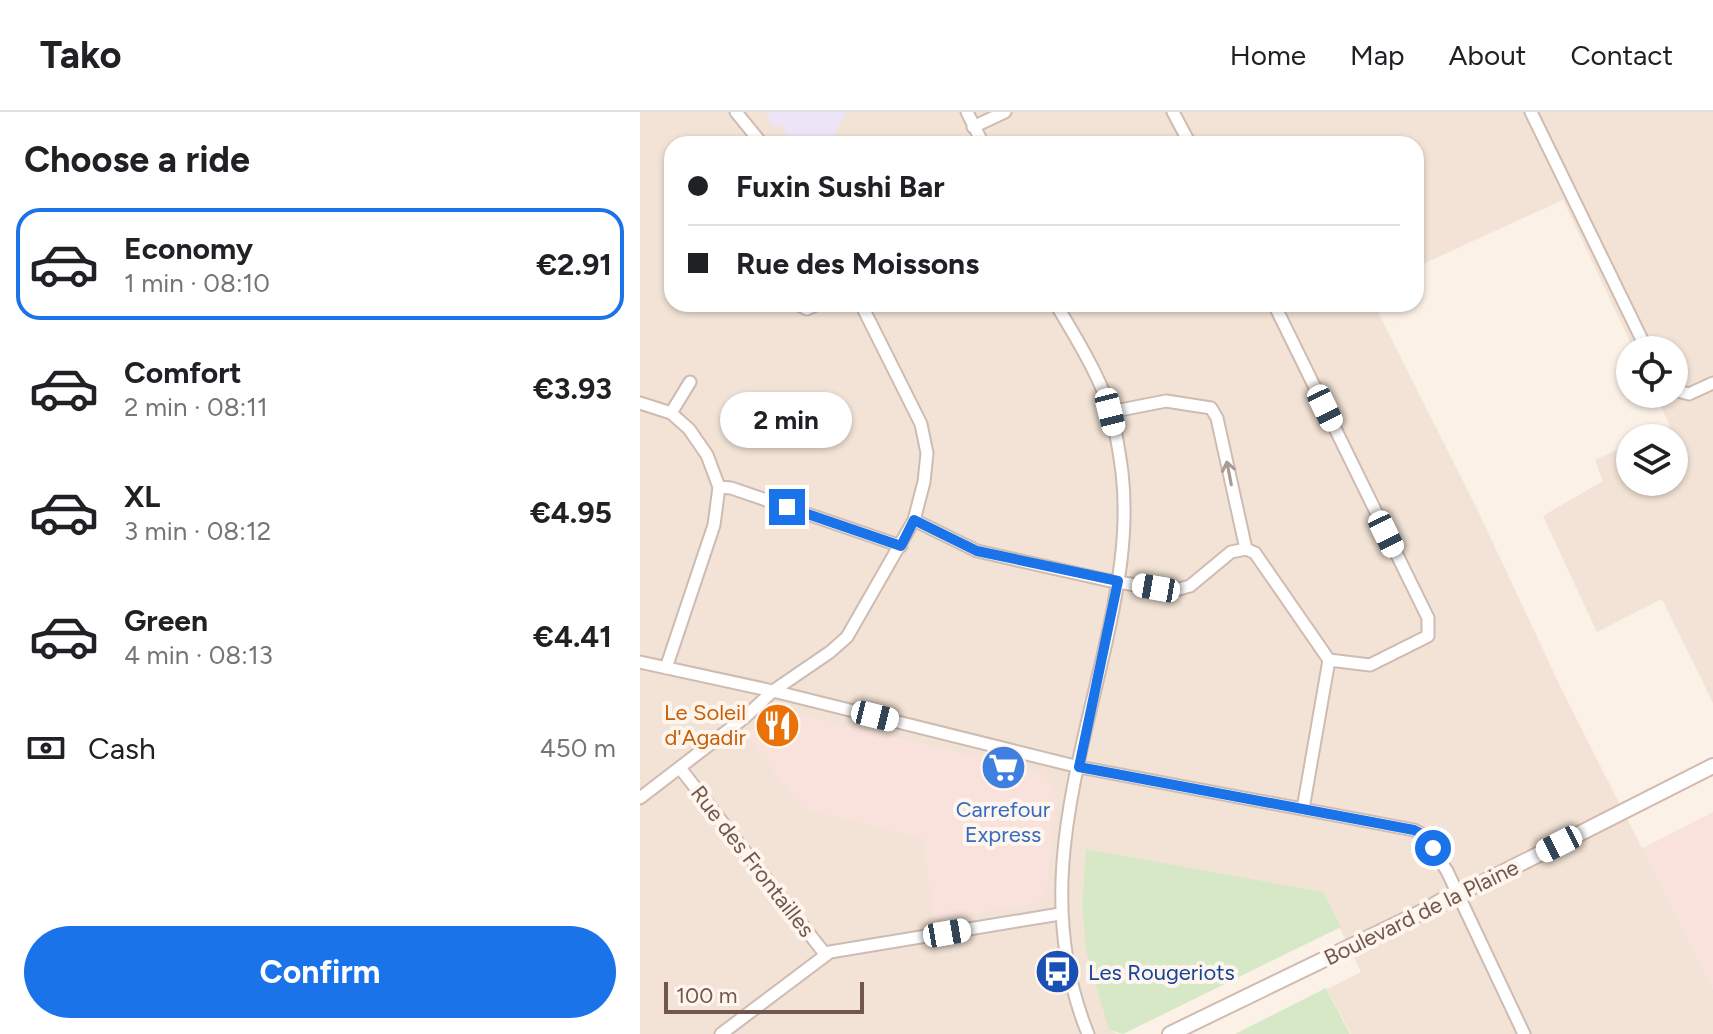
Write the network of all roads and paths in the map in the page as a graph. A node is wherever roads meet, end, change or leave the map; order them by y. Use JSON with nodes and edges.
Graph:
{"nodes":[{"id":1,"x":736,"y":112,"type":"edge"},
{"id":2,"x":967,"y":112,"type":"edge"},
{"id":3,"x":1005,"y":112,"type":"edge"},
{"id":4,"x":1173,"y":112,"type":"edge"},
{"id":5,"x":1531,"y":112,"type":"edge"},
{"id":6,"x":973,"y":127,"type":"junction"},
{"id":7,"x":756,"y":136,"type":"edge"},
{"id":8,"x":978,"y":136,"type":"edge"},
{"id":9,"x":1186,"y":136,"type":"edge"},
{"id":10,"x":865,"y":312,"type":"edge"},
{"id":11,"x":1060,"y":312,"type":"edge"},
{"id":12,"x":1278,"y":312,"type":"edge"},
{"id":13,"x":1640,"y":336,"type":"edge"},
{"id":14,"x":690,"y":382,"type":"dead end"},
{"id":15,"x":1713,"y":383,"type":"edge"},
{"id":16,"x":1688,"y":394,"type":"edge"},
{"id":17,"x":640,"y":403,"type":"edge"},
{"id":18,"x":1110,"y":412,"type":"junction"},
{"id":19,"x":671,"y":413,"type":"junction"},
{"id":20,"x":719,"y":487,"type":"junction"},
{"id":21,"x":914,"y":520,"type":"junction"},
{"id":22,"x":901,"y":546,"type":"junction"},
{"id":23,"x":1246,"y":549,"type":"junction"},
{"id":24,"x":1118,"y":581,"type":"junction"},
{"id":25,"x":1329,"y":660,"type":"junction"},
{"id":26,"x":640,"y":662,"type":"edge"},
{"id":27,"x":666,"y":668,"type":"junction"},
{"id":28,"x":773,"y":691,"type":"junction"},
{"id":29,"x":1713,"y":766,"type":"edge"},
{"id":30,"x":1079,"y":767,"type":"junction"},
{"id":31,"x":680,"y":768,"type":"junction"},
{"id":32,"x":640,"y":798,"type":"edge"},
{"id":33,"x":1303,"y":809,"type":"junction"},
{"id":34,"x":1455,"y":893,"type":"junction"},
{"id":35,"x":1060,"y":914,"type":"junction"},
{"id":36,"x":825,"y":954,"type":"junction"},
{"id":37,"x":721,"y":1034,"type":"edge"},
{"id":38,"x":1088,"y":1034,"type":"edge"},
{"id":39,"x":1170,"y":1034,"type":"edge"},
{"id":40,"x":1524,"y":1034,"type":"edge"}],
"edges":[{"from":1,"to":7,"type":"street"},
{"from":2,"to":6,"type":"street"},
{"from":3,"to":6,"type":"street"},
{"from":4,"to":9,"type":"street"},
{"from":5,"to":13,"type":"street"},
{"from":6,"to":8,"type":"street"},
{"from":10,"to":21,"type":"street"},
{"from":11,"to":18,"type":"street"},
{"from":12,"to":25,"type":"street"},
{"from":14,"to":19,"type":"street"},
{"from":15,"to":16,"type":"street"},
{"from":17,"to":19,"type":"street"},
{"from":23,"to":18,"type":"street","one_way":true},
{"from":18,"to":24,"type":"street"},
{"from":19,"to":20,"type":"street"},
{"from":20,"to":22,"type":"street"},
{"from":20,"to":27,"type":"street"},
{"from":21,"to":22,"type":"street"},
{"from":21,"to":24,"type":"street"},
{"from":22,"to":28,"type":"street"},
{"from":23,"to":24,"type":"street"},
{"from":23,"to":25,"type":"street"},
{"from":24,"to":30,"type":"street"},
{"from":25,"to":33,"type":"street"},
{"from":26,"to":27,"type":"street"},
{"from":27,"to":28,"type":"street"},
{"from":28,"to":30,"type":"street"},
{"from":28,"to":31,"type":"street"},
{"from":29,"to":34,"type":"main road","name":"Boulevard de la Plaine"},
{"from":30,"to":33,"type":"street"},
{"from":30,"to":35,"type":"street"},
{"from":31,"to":32,"type":"street"},
{"from":31,"to":36,"type":"street","name":"Rue des Frontailles"},
{"from":33,"to":34,"type":"street"},
{"from":34,"to":39,"type":"main road","name":"Boulevard de la Plaine"},
{"from":34,"to":40,"type":"street"},
{"from":35,"to":36,"type":"street"},
{"from":35,"to":38,"type":"street"},
{"from":36,"to":37,"type":"street"}]}
